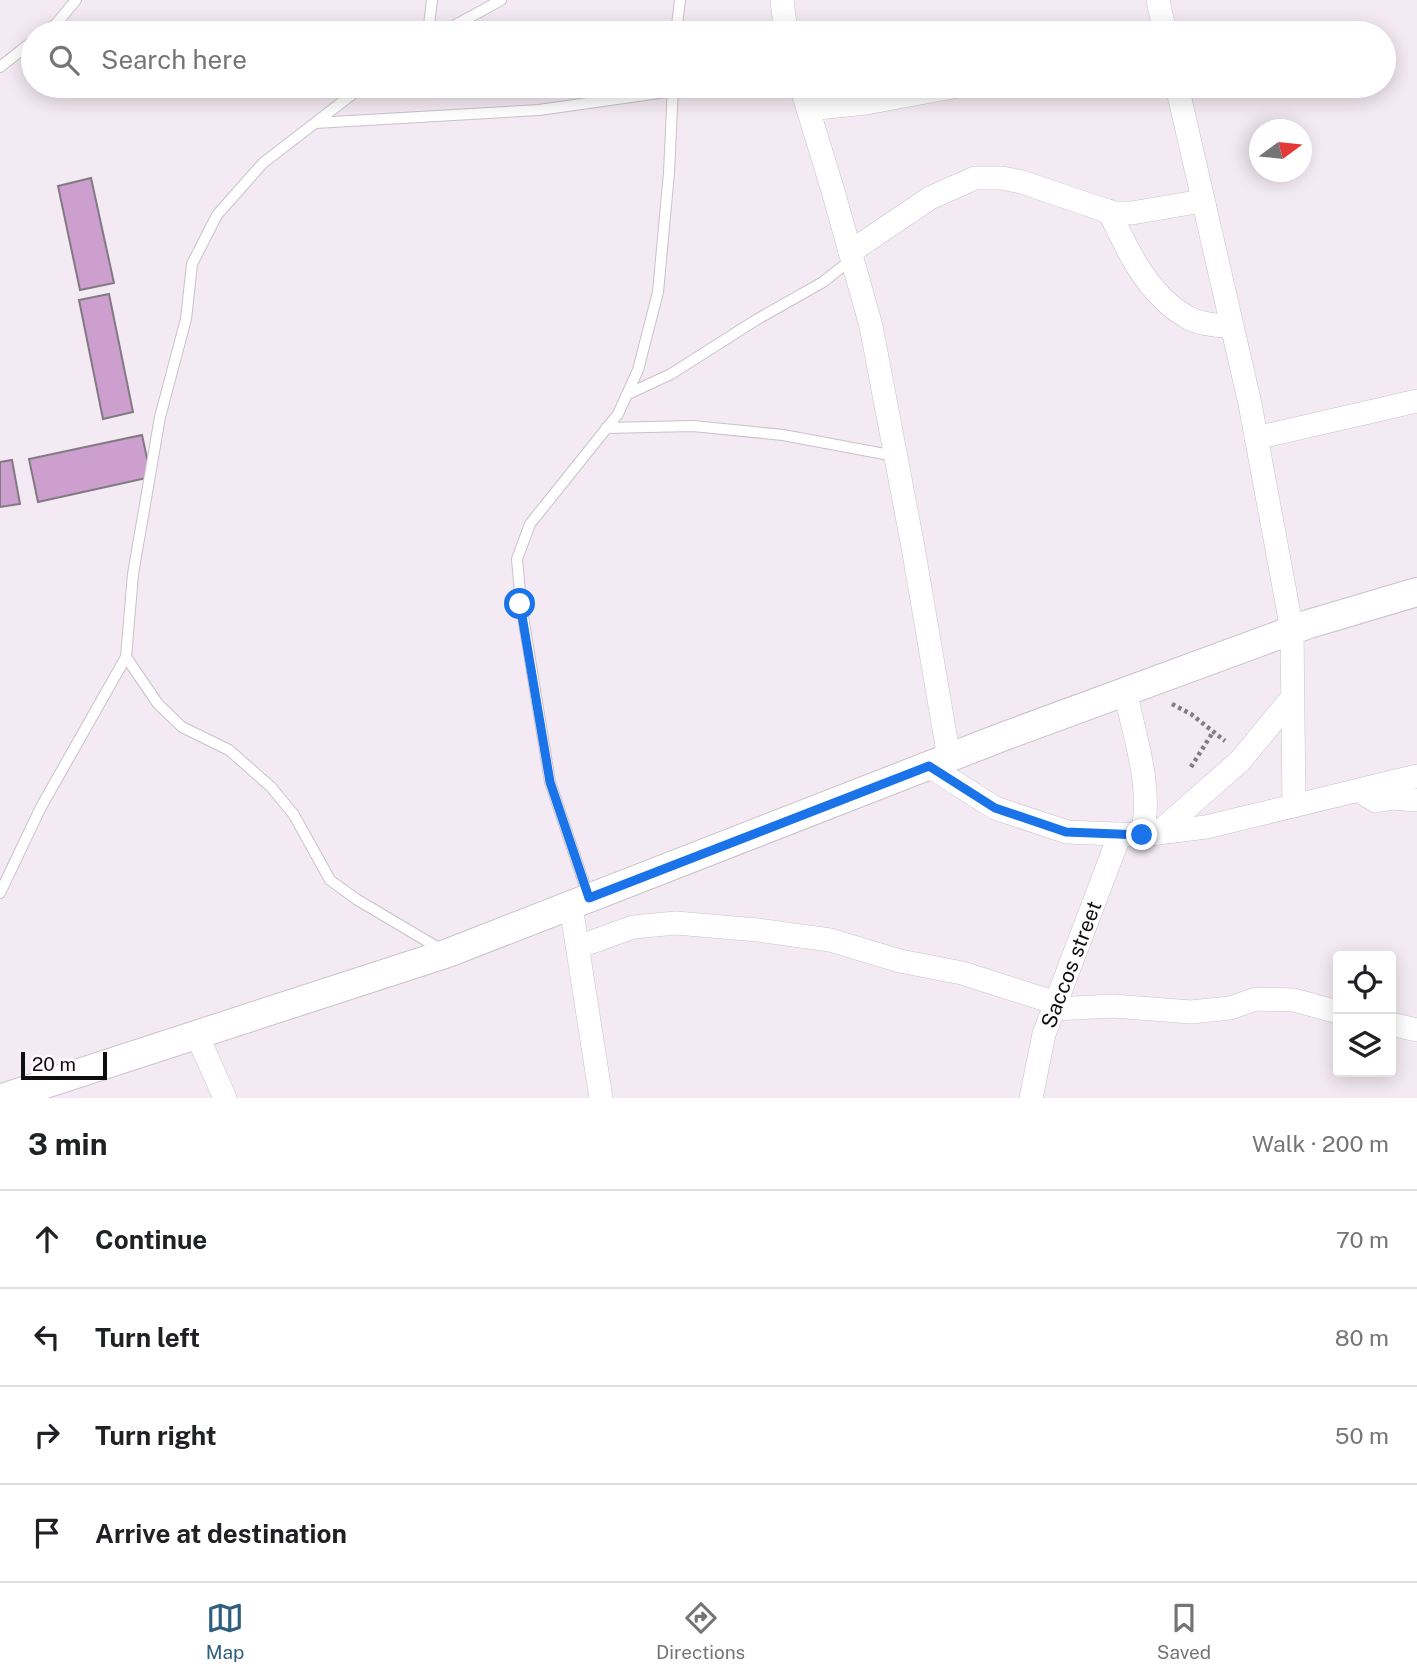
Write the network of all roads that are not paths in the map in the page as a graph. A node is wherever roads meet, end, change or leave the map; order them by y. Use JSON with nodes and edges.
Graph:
{"nodes":[{"id":1,"x":76,"y":0,"type":"edge"},
{"id":2,"x":432,"y":0,"type":"edge"},
{"id":3,"x":501,"y":0,"type":"edge"},
{"id":4,"x":680,"y":0,"type":"edge"},
{"id":5,"x":782,"y":0,"type":"edge"},
{"id":6,"x":1158,"y":0,"type":"edge"},
{"id":7,"x":58,"y":21,"type":"edge"},
{"id":8,"x":429,"y":21,"type":"edge"},
{"id":9,"x":463,"y":21,"type":"edge"},
{"id":10,"x":677,"y":21,"type":"edge"},
{"id":11,"x":785,"y":21,"type":"edge"},
{"id":12,"x":1162,"y":21,"type":"edge"},
{"id":13,"x":21,"y":50,"type":"edge"},
{"id":14,"x":0,"y":67,"type":"edge"},
{"id":15,"x":347,"y":98,"type":"edge"},
{"id":16,"x":612,"y":98,"type":"edge"},
{"id":17,"x":672,"y":98,"type":"edge"},
{"id":18,"x":805,"y":98,"type":"edge"},
{"id":19,"x":893,"y":98,"type":"edge"},
{"id":20,"x":1180,"y":98,"type":"edge"},
{"id":21,"x":808,"y":108,"type":"junction"},
{"id":22,"x":315,"y":123,"type":"junction"},
{"id":23,"x":1202,"y":201,"type":"junction"},
{"id":24,"x":1109,"y":211,"type":"junction"},
{"id":25,"x":851,"y":256,"type":"junction"},
{"id":26,"x":1232,"y":327,"type":"junction"},
{"id":27,"x":628,"y":394,"type":"junction"},
{"id":28,"x":1417,"y":401,"type":"edge"},
{"id":29,"x":606,"y":428,"type":"junction"},
{"id":30,"x":1256,"y":438,"type":"junction"},
{"id":31,"x":895,"y":456,"type":"junction"},
{"id":32,"x":1417,"y":592,"type":"edge"},
{"id":33,"x":1292,"y":630,"type":"junction"},
{"id":34,"x":126,"y":657,"type":"junction"},
{"id":35,"x":1133,"y":689,"type":"junction"},
{"id":36,"x":1291,"y":699,"type":"junction"},
{"id":37,"x":939,"y":762,"type":"junction"},
{"id":38,"x":1417,"y":776,"type":"edge"},
{"id":39,"x":1362,"y":789,"type":"junction"},
{"id":40,"x":1417,"y":800,"type":"edge"},
{"id":41,"x":1294,"y":806,"type":"junction"},
{"id":42,"x":1140,"y":834,"type":"junction"},
{"id":43,"x":0,"y":894,"type":"edge"},
{"id":44,"x":580,"y":902,"type":"junction"},
{"id":45,"x":578,"y":947,"type":"junction"},
{"id":46,"x":448,"y":953,"type":"junction"},
{"id":47,"x":1055,"y":1006,"type":"junction"},
{"id":48,"x":1333,"y":1011,"type":"edge"},
{"id":49,"x":1396,"y":1025,"type":"edge"},
{"id":50,"x":1417,"y":1030,"type":"edge"},
{"id":51,"x":197,"y":1035,"type":"junction"},
{"id":52,"x":2,"y":1098,"type":"edge"},
{"id":53,"x":225,"y":1098,"type":"edge"},
{"id":54,"x":601,"y":1098,"type":"edge"},
{"id":55,"x":1031,"y":1098,"type":"edge"}],
"edges":[{"from":1,"to":7,"type":"lane"},
{"from":2,"to":8,"type":"lane"},
{"from":3,"to":9,"type":"lane"},
{"from":4,"to":10,"type":"lane"},
{"from":5,"to":11,"type":"street"},
{"from":6,"to":12,"type":"street"},
{"from":13,"to":14,"type":"lane"},
{"from":15,"to":22,"type":"lane"},
{"from":16,"to":22,"type":"lane"},
{"from":17,"to":27,"type":"lane"},
{"from":18,"to":21,"type":"street"},
{"from":19,"to":21,"type":"street"},
{"from":20,"to":23,"type":"street"},
{"from":21,"to":25,"type":"street"},
{"from":22,"to":34,"type":"lane"},
{"from":23,"to":24,"type":"street"},
{"from":23,"to":26,"type":"street"},
{"from":24,"to":25,"type":"street"},
{"from":24,"to":26,"type":"street"},
{"from":25,"to":27,"type":"lane"},
{"from":25,"to":31,"type":"street"},
{"from":26,"to":30,"type":"street"},
{"from":27,"to":29,"type":"lane"},
{"from":28,"to":30,"type":"street"},
{"from":29,"to":31,"type":"lane"},
{"from":29,"to":44,"type":"lane"},
{"from":30,"to":33,"type":"street"},
{"from":31,"to":37,"type":"street"},
{"from":32,"to":33,"type":"street"},
{"from":33,"to":35,"type":"street"},
{"from":33,"to":36,"type":"street"},
{"from":34,"to":43,"type":"lane"},
{"from":34,"to":46,"type":"lane"},
{"from":35,"to":37,"type":"street"},
{"from":35,"to":42,"type":"street"},
{"from":36,"to":41,"type":"street"},
{"from":36,"to":42,"type":"street"},
{"from":37,"to":42,"type":"street"},
{"from":37,"to":44,"type":"street"},
{"from":38,"to":39,"type":"street"},
{"from":39,"to":40,"type":"street"},
{"from":39,"to":41,"type":"street"},
{"from":41,"to":42,"type":"street"},
{"from":42,"to":47,"type":"street","name":"Saccos street"},
{"from":44,"to":45,"type":"street"},
{"from":44,"to":46,"type":"street"},
{"from":45,"to":47,"type":"street"},
{"from":45,"to":54,"type":"street"},
{"from":46,"to":51,"type":"street"},
{"from":47,"to":48,"type":"street"},
{"from":47,"to":55,"type":"street","name":"Saccos street"},
{"from":49,"to":50,"type":"street"},
{"from":51,"to":52,"type":"street"},
{"from":51,"to":53,"type":"street"}]}
